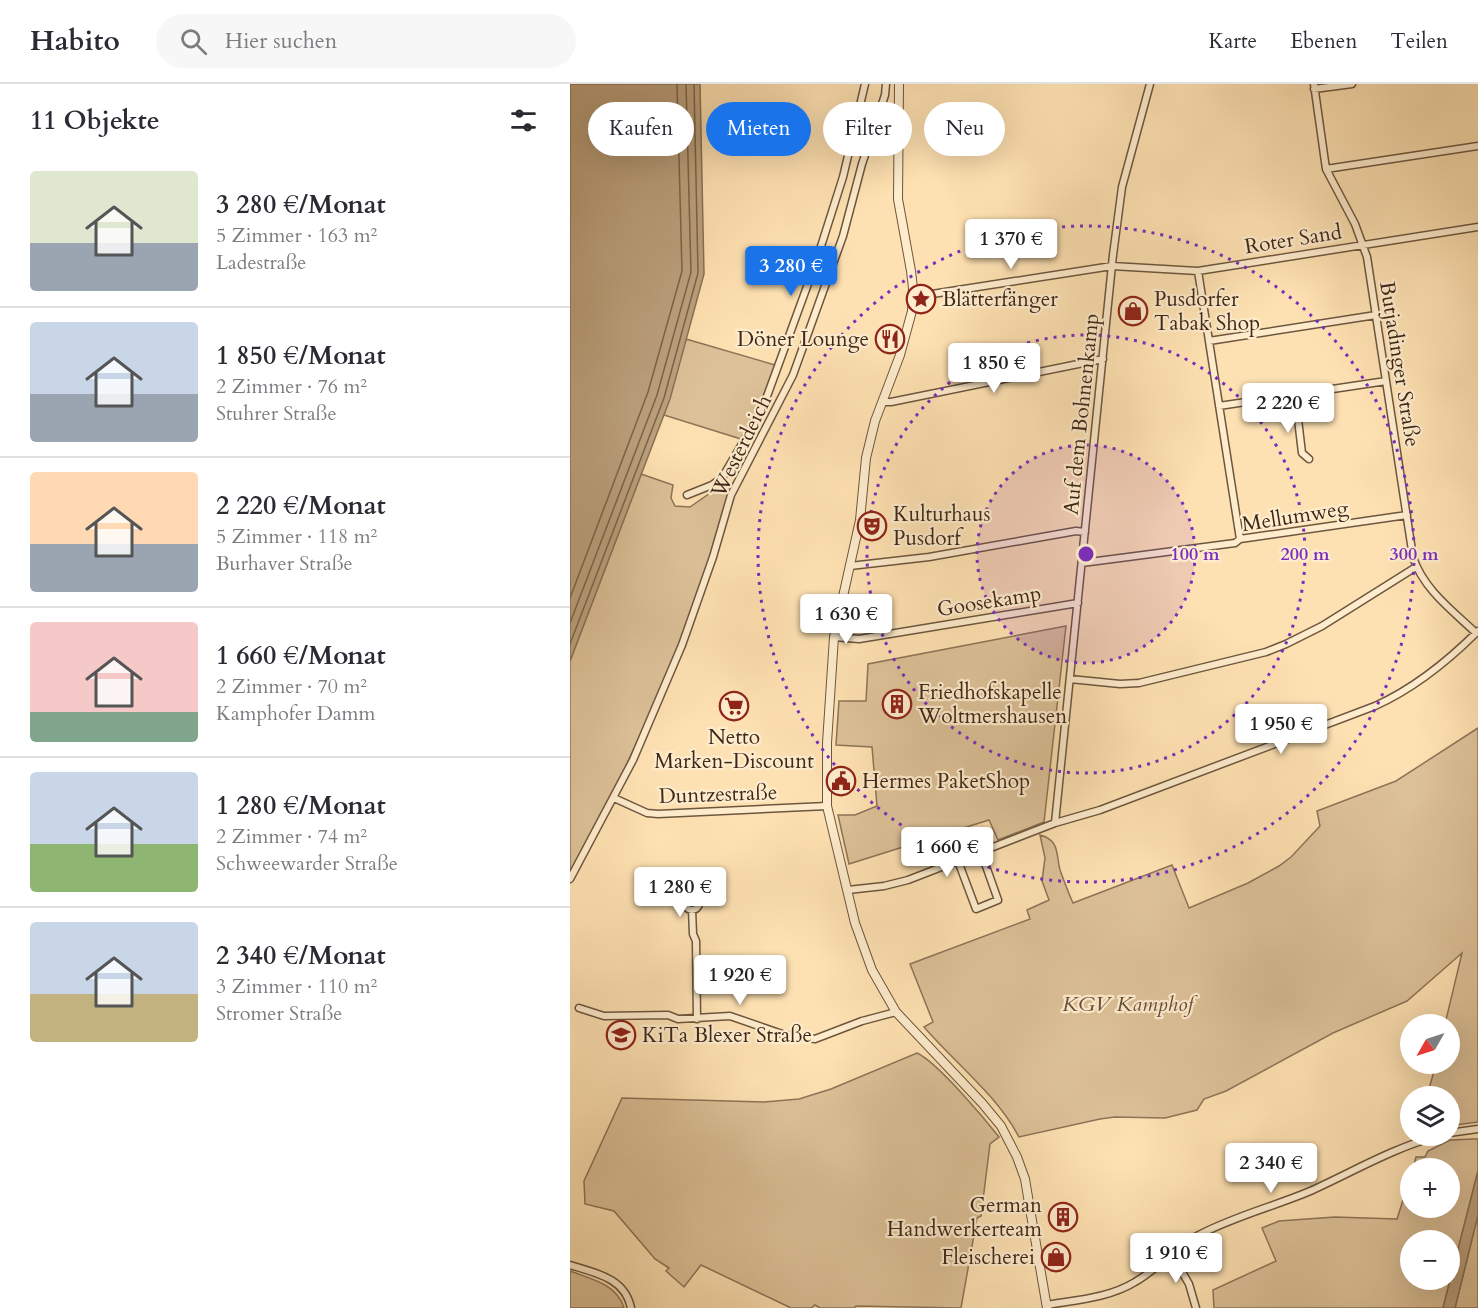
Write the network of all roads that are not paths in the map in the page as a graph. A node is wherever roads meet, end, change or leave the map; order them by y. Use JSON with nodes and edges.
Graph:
{"nodes":[{"id":1,"x":865,"y":84,"type":"edge"},
{"id":2,"x":886,"y":84,"type":"edge"},
{"id":3,"x":898,"y":84,"type":"edge"},
{"id":4,"x":1150,"y":84,"type":"edge"},
{"id":5,"x":1352,"y":84,"type":"edge"},
{"id":6,"x":1314,"y":87,"type":"edge"},
{"id":7,"x":1478,"y":146,"type":"edge"},
{"id":8,"x":1326,"y":169,"type":"junction"},
{"id":9,"x":843,"y":177,"type":"junction"},
{"id":10,"x":857,"y":182,"type":"junction"},
{"id":11,"x":1478,"y":227,"type":"edge"},
{"id":12,"x":1363,"y":244,"type":"junction"},
{"id":13,"x":1112,"y":266,"type":"junction"},
{"id":14,"x":1198,"y":271,"type":"junction"},
{"id":15,"x":913,"y":297,"type":"junction"},
{"id":16,"x":1376,"y":315,"type":"junction"},
{"id":17,"x":1209,"y":341,"type":"junction"},
{"id":18,"x":1103,"y":359,"type":"junction"},
{"id":19,"x":1386,"y":381,"type":"junction"},
{"id":20,"x":1295,"y":394,"type":"junction"},
{"id":21,"x":883,"y":402,"type":"junction"},
{"id":22,"x":1219,"y":406,"type":"junction"},
{"id":23,"x":1309,"y":459,"type":"dead end"},
{"id":24,"x":687,"y":495,"type":"dead end"},
{"id":25,"x":1407,"y":515,"type":"junction"},
{"id":26,"x":1085,"y":532,"type":"junction"},
{"id":27,"x":1240,"y":539,"type":"junction"},
{"id":28,"x":1082,"y":563,"type":"junction"},
{"id":29,"x":850,"y":567,"type":"junction"},
{"id":30,"x":1416,"y":567,"type":"junction"},
{"id":31,"x":1078,"y":603,"type":"junction"},
{"id":32,"x":1477,"y":632,"type":"edge"},
{"id":33,"x":834,"y":637,"type":"junction"},
{"id":34,"x":1070,"y":679,"type":"junction"},
{"id":35,"x":614,"y":798,"type":"junction"},
{"id":36,"x":827,"y":806,"type":"junction"},
{"id":37,"x":1055,"y":823,"type":"junction"},
{"id":38,"x":981,"y":852,"type":"junction"},
{"id":39,"x":958,"y":861,"type":"junction"},
{"id":40,"x":570,"y":879,"type":"edge"},
{"id":41,"x":848,"y":890,"type":"junction"},
{"id":42,"x":692,"y":910,"type":"dead end"},
{"id":43,"x":579,"y":1008,"type":"dead end"},
{"id":44,"x":896,"y":1012,"type":"junction"},
{"id":45,"x":698,"y":1019,"type":"junction"},
{"id":46,"x":1478,"y":1129,"type":"edge"},
{"id":47,"x":1460,"y":1131,"type":"edge"},
{"id":48,"x":1410,"y":1146,"type":"edge"},
{"id":49,"x":1171,"y":1253,"type":"junction"},
{"id":50,"x":570,"y":1265,"type":"edge"},
{"id":51,"x":1047,"y":1306,"type":"edge"},
{"id":52,"x":631,"y":1308,"type":"edge"},
{"id":53,"x":1196,"y":1308,"type":"edge"}],
"edges":[{"from":1,"to":9,"type":"street"},
{"from":2,"to":10,"type":"street","name":"Westerdeich"},
{"from":3,"to":15,"type":"street"},
{"from":4,"to":13,"type":"street","name":"Auf dem Bohnenkamp"},
{"from":5,"to":6,"type":"street"},
{"from":6,"to":8,"type":"street","name":"Butjadinger Straße"},
{"from":7,"to":8,"type":"street"},
{"from":8,"to":12,"type":"street","name":"Butjadinger Straße"},
{"from":9,"to":10,"type":"street"},
{"from":9,"to":24,"type":"street"},
{"from":10,"to":35,"type":"street","name":"Westerdeich"},
{"from":11,"to":12,"type":"street","name":"Roter Sand"},
{"from":12,"to":14,"type":"street","name":"Roter Sand"},
{"from":12,"to":16,"type":"street","name":"Butjadinger Straße"},
{"from":13,"to":14,"type":"street","name":"Roter Sand"},
{"from":13,"to":15,"type":"street","name":"Roter Sand"},
{"from":13,"to":18,"type":"street","name":"Auf dem Bohnenkamp"},
{"from":14,"to":17,"type":"street"},
{"from":15,"to":21,"type":"street"},
{"from":16,"to":17,"type":"street"},
{"from":16,"to":19,"type":"street","name":"Butjadinger Straße"},
{"from":17,"to":22,"type":"street"},
{"from":18,"to":21,"type":"street"},
{"from":18,"to":26,"type":"street","name":"Auf dem Bohnenkamp"},
{"from":19,"to":20,"type":"street"},
{"from":19,"to":25,"type":"street","name":"Butjadinger Straße"},
{"from":20,"to":22,"type":"street"},
{"from":20,"to":23,"type":"street"},
{"from":21,"to":29,"type":"street"},
{"from":22,"to":27,"type":"street"},
{"from":25,"to":27,"type":"street","name":"Mellumweg"},
{"from":25,"to":30,"type":"street","name":"Butjadinger Straße"},
{"from":26,"to":28,"type":"street","name":"Auf dem Bohnenkamp"},
{"from":26,"to":29,"type":"street"},
{"from":27,"to":28,"type":"street","name":"Mellumweg"},
{"from":28,"to":31,"type":"street","name":"Auf dem Bohnenkamp"},
{"from":29,"to":33,"type":"street"},
{"from":30,"to":32,"type":"street","name":"Butjadinger Straße"},
{"from":30,"to":34,"type":"street"},
{"from":31,"to":33,"type":"street","name":"Goosekamp"},
{"from":31,"to":34,"type":"street","name":"Auf dem Bohnenkamp"},
{"from":32,"to":37,"type":"street"},
{"from":33,"to":36,"type":"street"},
{"from":34,"to":37,"type":"street","name":"Auf dem Bohnenkamp"},
{"from":35,"to":36,"type":"street","name":"Duntzestraße"},
{"from":35,"to":40,"type":"street","name":"Westerdeich"},
{"from":36,"to":41,"type":"street"},
{"from":37,"to":38,"type":"street"},
{"from":38,"to":39,"type":"street"},
{"from":38,"to":39,"type":"street"},
{"from":39,"to":41,"type":"street"},
{"from":41,"to":44,"type":"street"},
{"from":42,"to":45,"type":"street"},
{"from":43,"to":45,"type":"street"},
{"from":44,"to":45,"type":"street"},
{"from":44,"to":51,"type":"street"},
{"from":46,"to":47,"type":"street"},
{"from":48,"to":49,"type":"street"},
{"from":49,"to":51,"type":"street"},
{"from":49,"to":53,"type":"street"},
{"from":50,"to":52,"type":"street"}]}
